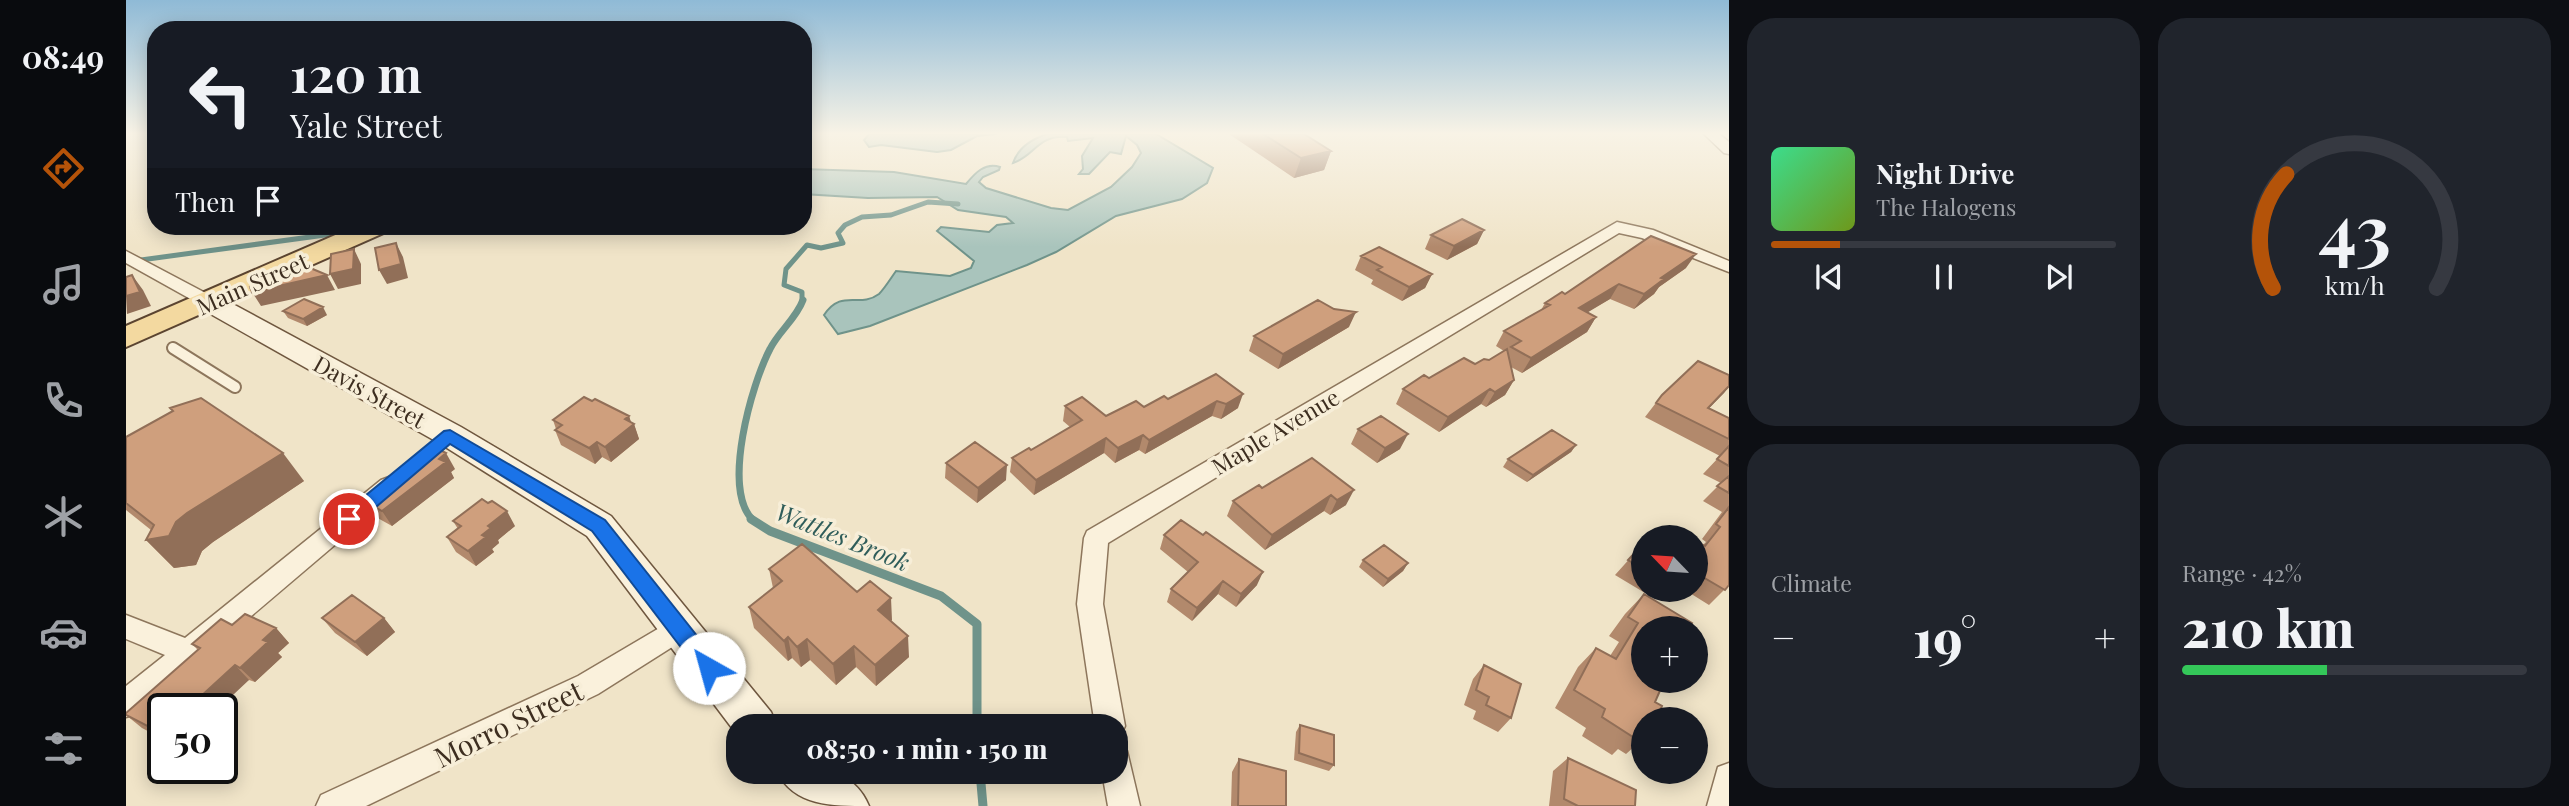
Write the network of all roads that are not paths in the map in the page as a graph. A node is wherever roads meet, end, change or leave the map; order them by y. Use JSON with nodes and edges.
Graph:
{"nodes":[{"id":1,"x":357,"y":235,"type":"edge"},
{"id":2,"x":126,"y":256,"type":"edge"},
{"id":3,"x":1729,"y":267,"type":"edge"},
{"id":4,"x":209,"y":302,"type":"junction"},
{"id":5,"x":126,"y":337,"type":"edge"},
{"id":6,"x":173,"y":348,"type":"dead end"},
{"id":7,"x":236,"y":387,"type":"dead end"},
{"id":8,"x":408,"y":470,"type":"edge"},
{"id":9,"x":126,"y":627,"type":"edge"},
{"id":10,"x":678,"y":629,"type":"junction"},
{"id":11,"x":189,"y":652,"type":"junction"},
{"id":12,"x":126,"y":704,"type":"edge"},
{"id":13,"x":746,"y":714,"type":"edge"},
{"id":14,"x":1108,"y":714,"type":"edge"},
{"id":15,"x":1729,"y":778,"type":"edge"},
{"id":16,"x":816,"y":784,"type":"edge"},
{"id":17,"x":1120,"y":784,"type":"edge"},
{"id":18,"x":332,"y":806,"type":"edge"},
{"id":19,"x":847,"y":806,"type":"edge"},
{"id":20,"x":1124,"y":806,"type":"edge"},
{"id":21,"x":1723,"y":806,"type":"edge"}],
"edges":[{"from":1,"to":4,"type":"main road","name":"Main Street"},
{"from":2,"to":4,"type":"street"},
{"from":3,"to":14,"type":"street","name":"Maple Avenue"},
{"from":4,"to":5,"type":"main road","name":"Main Street"},
{"from":4,"to":10,"type":"main road","name":"Davis Street"},
{"from":6,"to":7,"type":"lane"},
{"from":8,"to":11,"type":"street"},
{"from":9,"to":11,"type":"street"},
{"from":10,"to":13,"type":"main road","name":"Davis Street"},
{"from":10,"to":18,"type":"street","name":"Morro Street"},
{"from":11,"to":12,"type":"street"},
{"from":15,"to":21,"type":"street"},
{"from":16,"to":19,"type":"main road"},
{"from":17,"to":20,"type":"street"}]}
